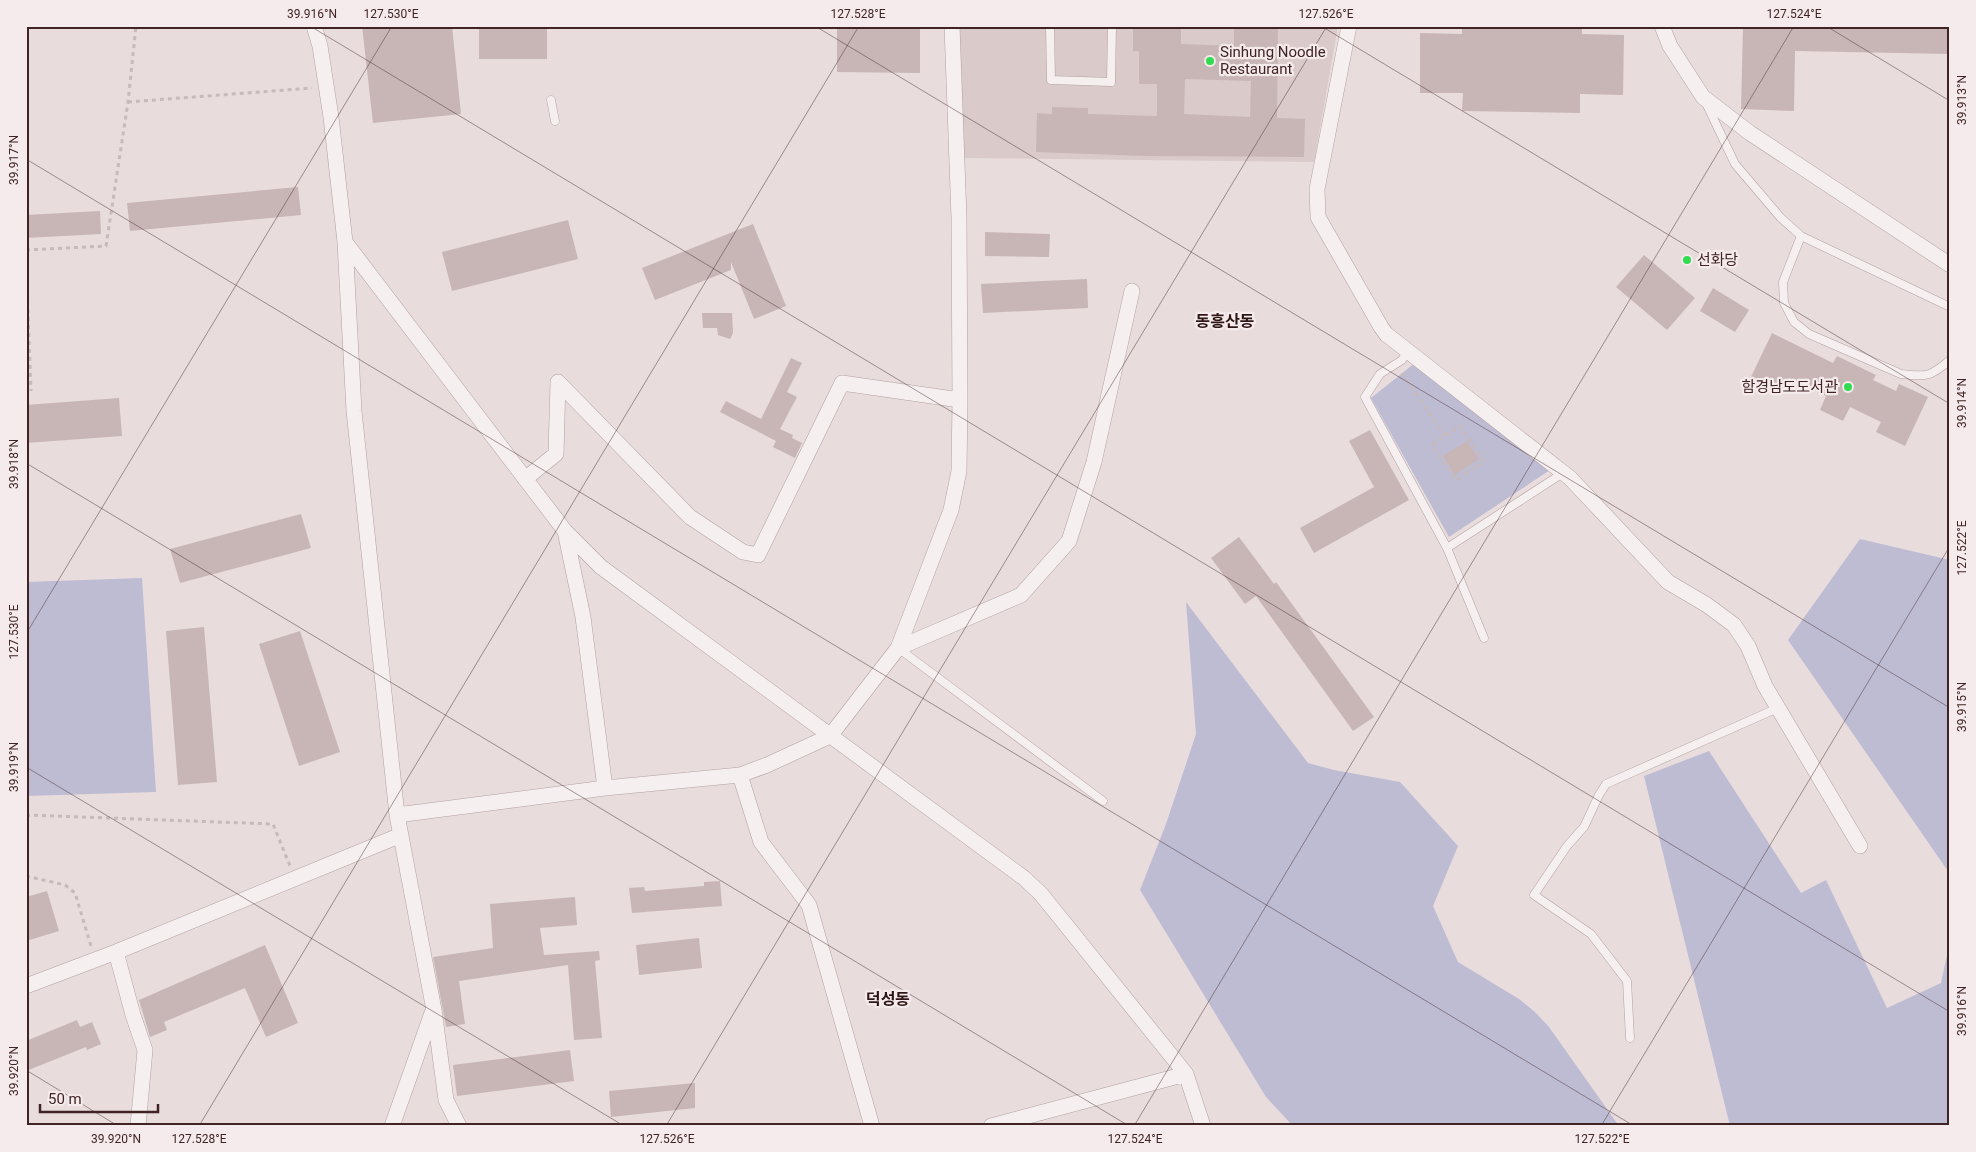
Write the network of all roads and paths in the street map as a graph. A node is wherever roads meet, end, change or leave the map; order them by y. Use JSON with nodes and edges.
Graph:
{"nodes":[{"id":1,"x":136,"y":26,"type":"edge"},
{"id":2,"x":314,"y":26,"type":"edge"},
{"id":3,"x":952,"y":26,"type":"edge"},
{"id":4,"x":1050,"y":26,"type":"edge"},
{"id":5,"x":1112,"y":26,"type":"edge"},
{"id":6,"x":1349,"y":26,"type":"edge"},
{"id":7,"x":1662,"y":26,"type":"edge"},
{"id":8,"x":326,"y":87,"type":"junction"},
{"id":9,"x":1703,"y":97,"type":"junction"},
{"id":10,"x":550,"y":100,"type":"dead end"},
{"id":11,"x":128,"y":102,"type":"junction"},
{"id":12,"x":555,"y":121,"type":"dead end"},
{"id":13,"x":1801,"y":236,"type":"junction"},
{"id":14,"x":345,"y":242,"type":"junction"},
{"id":15,"x":26,"y":250,"type":"edge"},
{"id":16,"x":26,"y":260,"type":"edge"},
{"id":17,"x":1950,"y":265,"type":"edge"},
{"id":18,"x":1132,"y":291,"type":"dead end"},
{"id":19,"x":1950,"y":307,"type":"edge"},
{"id":20,"x":1408,"y":351,"type":"junction"},
{"id":21,"x":1950,"y":360,"type":"edge"},
{"id":22,"x":1396,"y":365,"type":"junction"},
{"id":23,"x":31,"y":391,"type":"dead end"},
{"id":24,"x":960,"y":400,"type":"junction"},
{"id":25,"x":1445,"y":436,"type":"junction"},
{"id":26,"x":1563,"y":473,"type":"junction"},
{"id":27,"x":526,"y":479,"type":"junction"},
{"id":28,"x":565,"y":531,"type":"junction"},
{"id":29,"x":1447,"y":548,"type":"junction"},
{"id":30,"x":1484,"y":638,"type":"dead end"},
{"id":31,"x":898,"y":648,"type":"junction"},
{"id":32,"x":1778,"y":708,"type":"junction"},
{"id":33,"x":830,"y":736,"type":"junction"},
{"id":34,"x":740,"y":775,"type":"junction"},
{"id":35,"x":606,"y":788,"type":"junction"},
{"id":36,"x":1103,"y":801,"type":"dead end"},
{"id":37,"x":26,"y":815,"type":"edge"},
{"id":38,"x":397,"y":815,"type":"junction"},
{"id":39,"x":401,"y":835,"type":"junction"},
{"id":40,"x":1860,"y":846,"type":"dead end"},
{"id":41,"x":26,"y":876,"type":"edge"},
{"id":42,"x":294,"y":878,"type":"junction"},
{"id":43,"x":116,"y":952,"type":"junction"},
{"id":44,"x":95,"y":959,"type":"junction"},
{"id":45,"x":26,"y":986,"type":"edge"},
{"id":46,"x":434,"y":1010,"type":"junction"},
{"id":47,"x":1630,"y":1038,"type":"dead end"},
{"id":48,"x":1186,"y":1074,"type":"junction"},
{"id":49,"x":138,"y":1126,"type":"edge"},
{"id":50,"x":392,"y":1126,"type":"edge"},
{"id":51,"x":459,"y":1126,"type":"edge"},
{"id":52,"x":872,"y":1126,"type":"edge"},
{"id":53,"x":991,"y":1126,"type":"edge"},
{"id":54,"x":1203,"y":1126,"type":"edge"}],
"edges":[{"from":1,"to":11,"type":"path"},
{"from":2,"to":8,"type":"street"},
{"from":3,"to":24,"type":"street"},
{"from":4,"to":5,"type":"lane"},
{"from":6,"to":20,"type":"street"},
{"from":7,"to":9,"type":"street"},
{"from":8,"to":11,"type":"path"},
{"from":8,"to":14,"type":"street"},
{"from":9,"to":13,"type":"lane"},
{"from":9,"to":17,"type":"street"},
{"from":10,"to":12,"type":"lane"},
{"from":11,"to":15,"type":"path"},
{"from":13,"to":19,"type":"lane"},
{"from":13,"to":21,"type":"lane"},
{"from":14,"to":27,"type":"street"},
{"from":14,"to":38,"type":"street"},
{"from":16,"to":23,"type":"path"},
{"from":18,"to":31,"type":"street"},
{"from":20,"to":22,"type":"lane"},
{"from":20,"to":26,"type":"street"},
{"from":22,"to":25,"type":"path"},
{"from":22,"to":29,"type":"lane"},
{"from":24,"to":27,"type":"street"},
{"from":24,"to":31,"type":"street"},
{"from":25,"to":25,"type":"path"},
{"from":26,"to":29,"type":"lane"},
{"from":26,"to":32,"type":"street"},
{"from":27,"to":28,"type":"street"},
{"from":28,"to":33,"type":"street"},
{"from":28,"to":35,"type":"street"},
{"from":29,"to":30,"type":"lane"},
{"from":31,"to":33,"type":"street"},
{"from":31,"to":36,"type":"lane"},
{"from":32,"to":40,"type":"street"},
{"from":32,"to":47,"type":"lane"},
{"from":33,"to":34,"type":"street"},
{"from":33,"to":48,"type":"street"},
{"from":34,"to":35,"type":"street"},
{"from":34,"to":52,"type":"street"},
{"from":35,"to":38,"type":"street"},
{"from":37,"to":42,"type":"path"},
{"from":38,"to":39,"type":"street"},
{"from":39,"to":42,"type":"street"},
{"from":39,"to":46,"type":"street"},
{"from":41,"to":44,"type":"path"},
{"from":42,"to":43,"type":"street"},
{"from":43,"to":44,"type":"street"},
{"from":43,"to":49,"type":"street"},
{"from":44,"to":45,"type":"street"},
{"from":46,"to":50,"type":"street"},
{"from":46,"to":51,"type":"street"},
{"from":48,"to":53,"type":"street"},
{"from":48,"to":54,"type":"street"}]}
